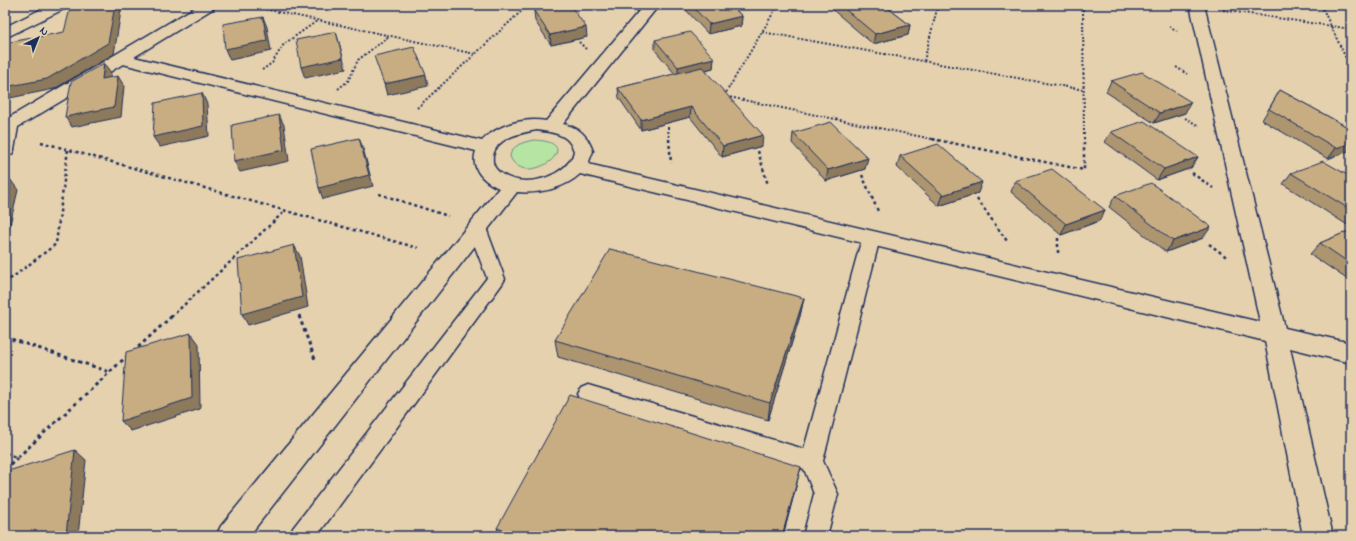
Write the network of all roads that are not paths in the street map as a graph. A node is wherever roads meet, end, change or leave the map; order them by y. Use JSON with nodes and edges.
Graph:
{"nodes":[{"id":1,"x":61,"y":5,"type":"edge"},
{"id":2,"x":209,"y":5,"type":"edge"},
{"id":3,"x":652,"y":5,"type":"edge"},
{"id":4,"x":1197,"y":5,"type":"edge"},
{"id":5,"x":5,"y":34,"type":"edge"},
{"id":6,"x":120,"y":58,"type":"junction"},
{"id":7,"x":552,"y":126,"type":"junction"},
{"id":8,"x":486,"y":148,"type":"junction"},
{"id":9,"x":5,"y":150,"type":"edge"},
{"id":10,"x":577,"y":167,"type":"junction"},
{"id":11,"x":512,"y":185,"type":"junction"},
{"id":12,"x":477,"y":228,"type":"junction"},
{"id":13,"x":871,"y":238,"type":"junction"},
{"id":14,"x":1275,"y":334,"type":"junction"},
{"id":15,"x":1351,"y":352,"type":"edge"},
{"id":16,"x":588,"y":394,"type":"dead end"},
{"id":17,"x":812,"y":461,"type":"junction"},
{"id":18,"x":231,"y":536,"type":"edge"},
{"id":19,"x":302,"y":536,"type":"edge"},
{"id":20,"x":815,"y":536,"type":"edge"},
{"id":21,"x":1318,"y":536,"type":"edge"}],
"edges":[{"from":1,"to":5,"type":"street"},
{"from":2,"to":6,"type":"street"},
{"from":3,"to":7,"type":"street"},
{"from":4,"to":14,"type":"street"},
{"from":6,"to":8,"type":"street"},
{"from":6,"to":9,"type":"street"},
{"from":7,"to":8,"type":"street"},
{"from":7,"to":10,"type":"street"},
{"from":8,"to":11,"type":"street"},
{"from":10,"to":11,"type":"street"},
{"from":10,"to":13,"type":"street"},
{"from":11,"to":12,"type":"street"},
{"from":12,"to":18,"type":"street"},
{"from":12,"to":19,"type":"lane"},
{"from":13,"to":14,"type":"street"},
{"from":13,"to":17,"type":"lane"},
{"from":14,"to":15,"type":"street"},
{"from":14,"to":21,"type":"street"},
{"from":16,"to":17,"type":"lane"},
{"from":17,"to":20,"type":"lane"}]}
